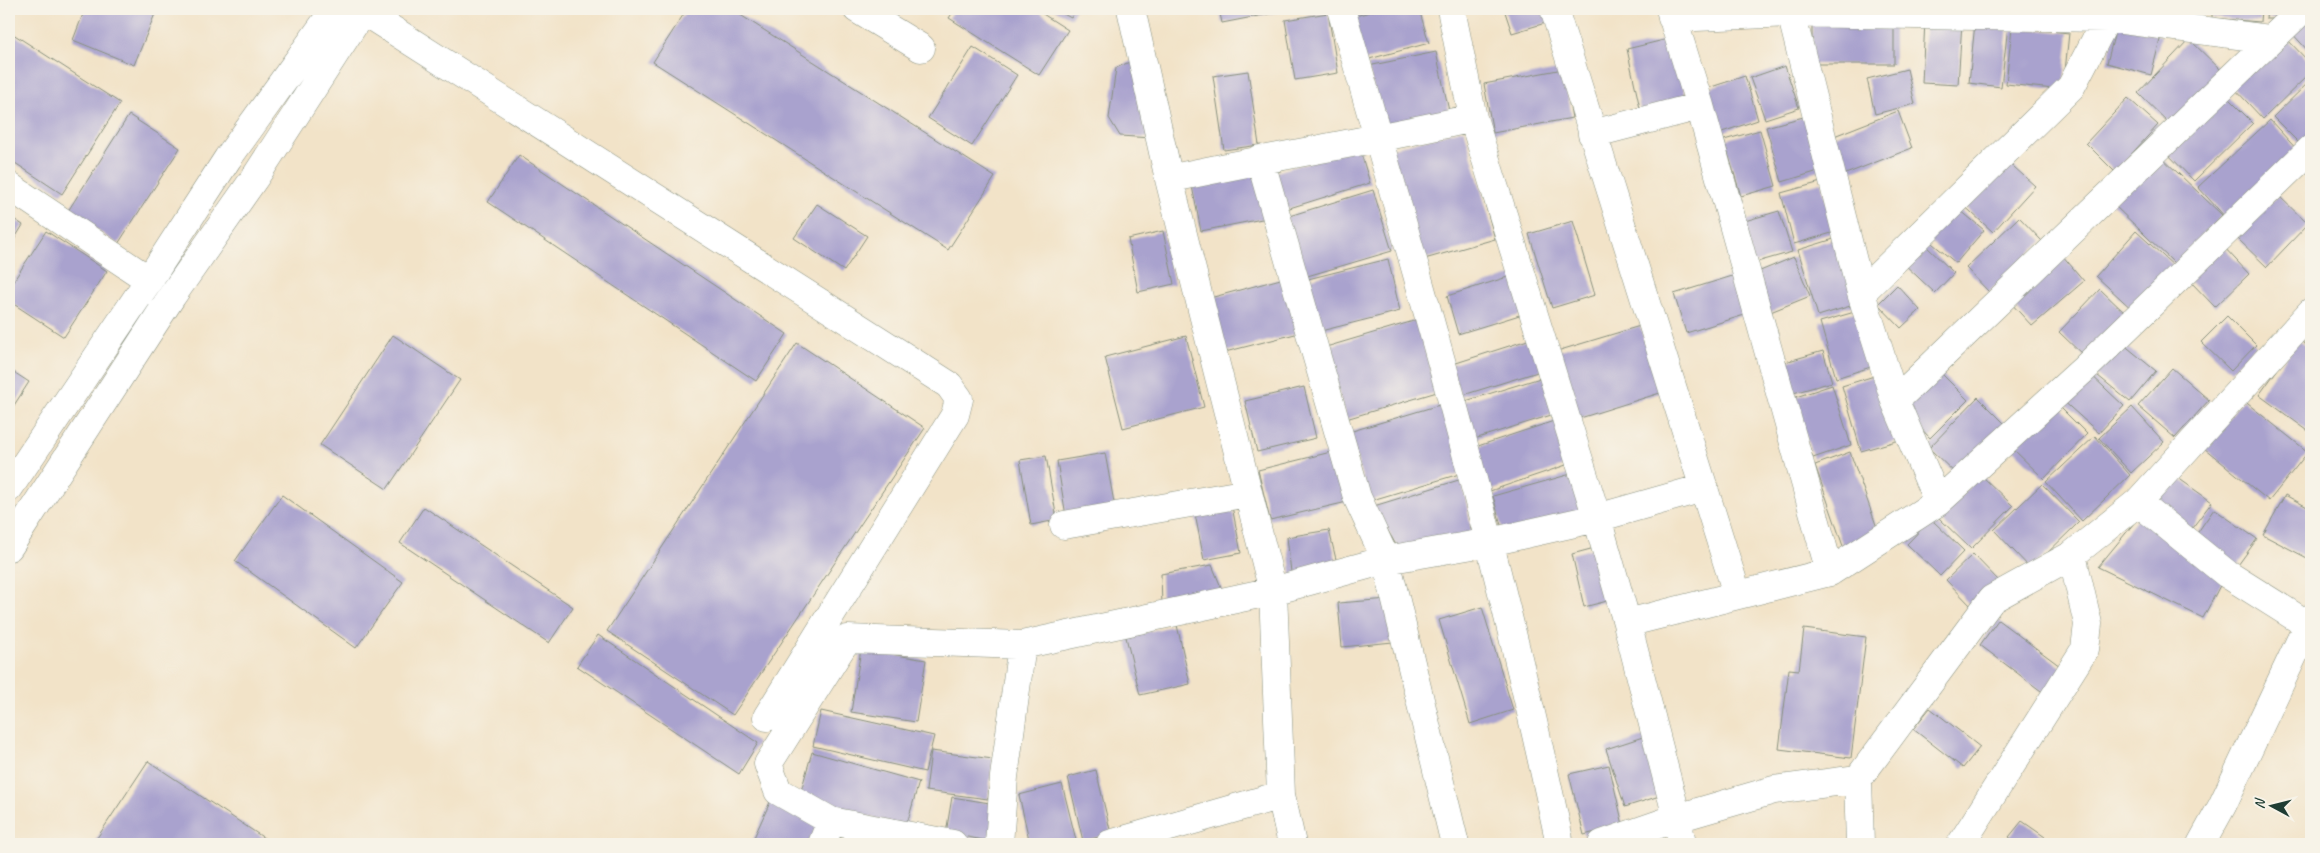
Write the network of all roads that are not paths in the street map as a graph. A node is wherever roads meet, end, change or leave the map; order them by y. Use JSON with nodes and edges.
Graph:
{"nodes":[{"id":1,"x":335,"y":9,"type":"edge"},
{"id":2,"x":857,"y":9,"type":"edge"},
{"id":3,"x":1131,"y":9,"type":"edge"},
{"id":4,"x":1341,"y":9,"type":"edge"},
{"id":5,"x":1451,"y":9,"type":"edge"},
{"id":6,"x":1554,"y":9,"type":"edge"},
{"id":7,"x":2302,"y":9,"type":"edge"},
{"id":8,"x":363,"y":10,"type":"edge"},
{"id":9,"x":1671,"y":13,"type":"edge"},
{"id":10,"x":1790,"y":13,"type":"junction"},
{"id":11,"x":2107,"y":14,"type":"edge"},
{"id":12,"x":2269,"y":39,"type":"junction"},
{"id":13,"x":921,"y":48,"type":"dead end"},
{"id":14,"x":1700,"y":106,"type":"junction"},
{"id":15,"x":1473,"y":118,"type":"junction"},
{"id":16,"x":1592,"y":134,"type":"junction"},
{"id":17,"x":1378,"y":139,"type":"junction"},
{"id":18,"x":2311,"y":149,"type":"edge"},
{"id":19,"x":1260,"y":159,"type":"junction"},
{"id":20,"x":1169,"y":179,"type":"junction"},
{"id":21,"x":9,"y":186,"type":"edge"},
{"id":22,"x":149,"y":280,"type":"junction"},
{"id":23,"x":1861,"y":293,"type":"junction"},
{"id":24,"x":2309,"y":318,"type":"edge"},
{"id":25,"x":1895,"y":401,"type":"junction"},
{"id":26,"x":9,"y":488,"type":"edge"},
{"id":27,"x":1703,"y":488,"type":"junction"},
{"id":28,"x":1248,"y":493,"type":"junction"},
{"id":29,"x":1938,"y":502,"type":"junction"},
{"id":30,"x":2138,"y":502,"type":"junction"},
{"id":31,"x":1597,"y":518,"type":"junction"},
{"id":32,"x":1064,"y":525,"type":"dead end"},
{"id":33,"x":1490,"y":542,"type":"junction"},
{"id":34,"x":9,"y":547,"type":"edge"},
{"id":35,"x":2072,"y":555,"type":"junction"},
{"id":36,"x":1386,"y":560,"type":"junction"},
{"id":37,"x":1830,"y":572,"type":"junction"},
{"id":38,"x":1273,"y":592,"type":"junction"},
{"id":39,"x":1737,"y":594,"type":"junction"},
{"id":40,"x":2310,"y":622,"type":"edge"},
{"id":41,"x":1627,"y":623,"type":"junction"},
{"id":42,"x":1022,"y":645,"type":"junction"},
{"id":43,"x":767,"y":717,"type":"dead end"},
{"id":44,"x":1858,"y":779,"type":"junction"},
{"id":45,"x":1281,"y":795,"type":"junction"},
{"id":46,"x":1680,"y":831,"type":"edge"},
{"id":47,"x":827,"y":832,"type":"edge"},
{"id":48,"x":953,"y":844,"type":"edge"},
{"id":49,"x":999,"y":844,"type":"edge"},
{"id":50,"x":1110,"y":844,"type":"edge"},
{"id":51,"x":1292,"y":844,"type":"edge"},
{"id":52,"x":1455,"y":844,"type":"edge"},
{"id":53,"x":1560,"y":844,"type":"edge"},
{"id":54,"x":1602,"y":844,"type":"edge"},
{"id":55,"x":1860,"y":844,"type":"edge"},
{"id":56,"x":1961,"y":844,"type":"edge"},
{"id":57,"x":2201,"y":844,"type":"edge"}],
"edges":[{"from":1,"to":22,"type":"street"},
{"from":2,"to":13,"type":"street"},
{"from":3,"to":20,"type":"street"},
{"from":4,"to":17,"type":"street"},
{"from":5,"to":15,"type":"street"},
{"from":6,"to":16,"type":"street"},
{"from":7,"to":12,"type":"street"},
{"from":8,"to":34,"type":"street"},
{"from":8,"to":43,"type":"street"},
{"from":9,"to":10,"type":"street"},
{"from":9,"to":14,"type":"street"},
{"from":10,"to":11,"type":"street"},
{"from":10,"to":23,"type":"street"},
{"from":11,"to":12,"type":"street"},
{"from":11,"to":23,"type":"street"},
{"from":12,"to":25,"type":"street"},
{"from":14,"to":16,"type":"street"},
{"from":14,"to":37,"type":"street"},
{"from":15,"to":17,"type":"street"},
{"from":15,"to":31,"type":"street"},
{"from":16,"to":27,"type":"street"},
{"from":17,"to":19,"type":"street"},
{"from":17,"to":33,"type":"street"},
{"from":18,"to":29,"type":"street"},
{"from":19,"to":20,"type":"street"},
{"from":19,"to":36,"type":"street"},
{"from":20,"to":28,"type":"street"},
{"from":21,"to":22,"type":"street"},
{"from":22,"to":26,"type":"street"},
{"from":23,"to":25,"type":"street"},
{"from":24,"to":30,"type":"street"},
{"from":25,"to":29,"type":"street"},
{"from":27,"to":31,"type":"street"},
{"from":27,"to":39,"type":"street"},
{"from":28,"to":32,"type":"street"},
{"from":28,"to":38,"type":"street"},
{"from":29,"to":37,"type":"street"},
{"from":30,"to":35,"type":"street"},
{"from":30,"to":40,"type":"street"},
{"from":31,"to":33,"type":"street"},
{"from":31,"to":41,"type":"street"},
{"from":33,"to":36,"type":"street"},
{"from":33,"to":53,"type":"street"},
{"from":35,"to":44,"type":"street"},
{"from":35,"to":56,"type":"street"},
{"from":36,"to":38,"type":"street"},
{"from":36,"to":52,"type":"street"},
{"from":37,"to":39,"type":"street"},
{"from":38,"to":42,"type":"street"},
{"from":38,"to":45,"type":"street"},
{"from":39,"to":41,"type":"street"},
{"from":40,"to":57,"type":"street"},
{"from":41,"to":46,"type":"street"},
{"from":42,"to":47,"type":"street"},
{"from":42,"to":49,"type":"street"},
{"from":44,"to":46,"type":"street"},
{"from":44,"to":55,"type":"street"},
{"from":45,"to":50,"type":"street"},
{"from":45,"to":51,"type":"street"},
{"from":46,"to":54,"type":"street"},
{"from":47,"to":48,"type":"street"}]}
